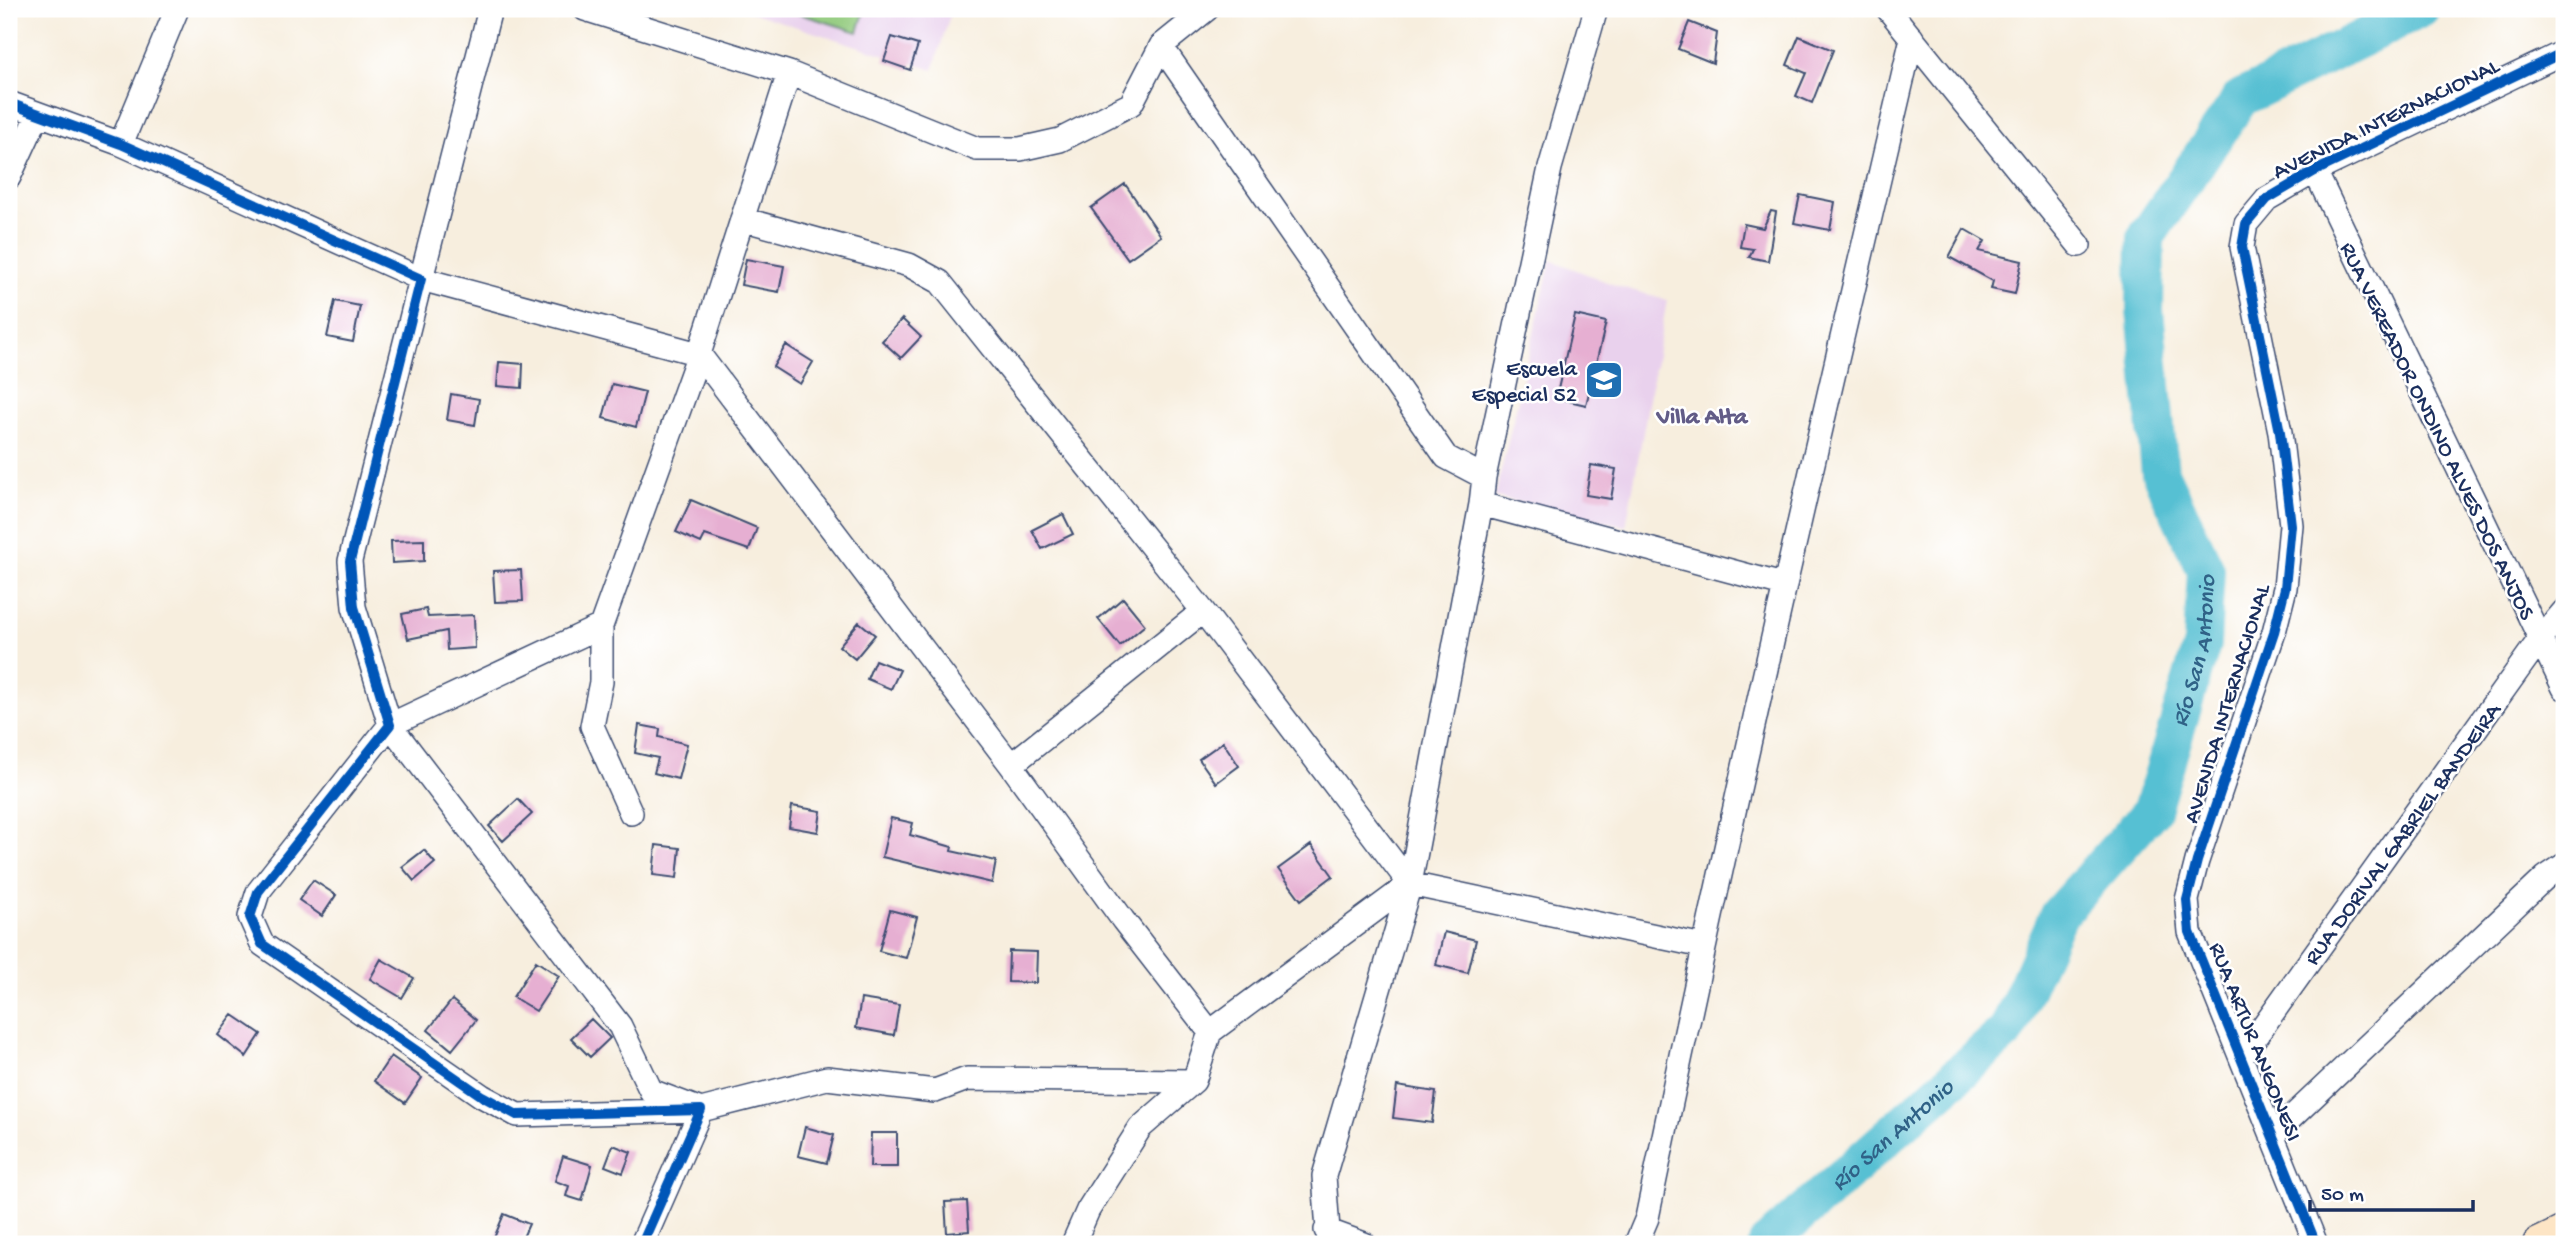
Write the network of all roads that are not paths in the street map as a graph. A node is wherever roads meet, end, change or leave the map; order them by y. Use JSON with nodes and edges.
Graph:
{"nodes":[{"id":1,"x":177,"y":9,"type":"edge"},
{"id":2,"x":490,"y":9,"type":"edge"},
{"id":3,"x":585,"y":9,"type":"edge"},
{"id":4,"x":1207,"y":9,"type":"edge"},
{"id":5,"x":1596,"y":9,"type":"edge"},
{"id":6,"x":1888,"y":9,"type":"edge"},
{"id":7,"x":1912,"y":38,"type":"junction"},
{"id":8,"x":1161,"y":46,"type":"junction"},
{"id":9,"x":2564,"y":52,"type":"edge"},
{"id":10,"x":789,"y":73,"type":"junction"},
{"id":11,"x":9,"y":103,"type":"edge"},
{"id":12,"x":38,"y":114,"type":"junction"},
{"id":13,"x":121,"y":144,"type":"junction"},
{"id":14,"x":2315,"y":171,"type":"junction"},
{"id":15,"x":9,"y":177,"type":"edge"},
{"id":16,"x":742,"y":219,"type":"junction"},
{"id":17,"x":2079,"y":245,"type":"dead end"},
{"id":18,"x":421,"y":279,"type":"junction"},
{"id":19,"x":699,"y":354,"type":"junction"},
{"id":20,"x":1484,"y":477,"type":"junction"},
{"id":21,"x":1481,"y":504,"type":"junction"},
{"id":22,"x":1783,"y":585,"type":"junction"},
{"id":23,"x":1203,"y":611,"type":"junction"},
{"id":24,"x":2564,"y":611,"type":"edge"},
{"id":25,"x":601,"y":626,"type":"junction"},
{"id":26,"x":2540,"y":639,"type":"junction"},
{"id":27,"x":2564,"y":688,"type":"edge"},
{"id":28,"x":390,"y":725,"type":"junction"},
{"id":29,"x":1011,"y":765,"type":"junction"},
{"id":30,"x":631,"y":813,"type":"dead end"},
{"id":31,"x":2564,"y":865,"type":"edge"},
{"id":32,"x":1410,"y":884,"type":"junction"},
{"id":33,"x":2190,"y":932,"type":"joint"},
{"id":34,"x":1703,"y":946,"type":"junction"},
{"id":35,"x":1210,"y":1032,"type":"junction"},
{"id":36,"x":2241,"y":1058,"type":"junction"},
{"id":37,"x":1194,"y":1081,"type":"junction"},
{"id":38,"x":702,"y":1110,"type":"junction"},
{"id":39,"x":2272,"y":1136,"type":"junction"},
{"id":40,"x":2564,"y":1232,"type":"edge"},
{"id":41,"x":1327,"y":1237,"type":"edge"},
{"id":42,"x":642,"y":1244,"type":"edge"},
{"id":43,"x":1073,"y":1244,"type":"edge"},
{"id":44,"x":1364,"y":1244,"type":"edge"},
{"id":45,"x":1636,"y":1244,"type":"edge"},
{"id":46,"x":2316,"y":1244,"type":"edge"},
{"id":47,"x":2539,"y":1244,"type":"edge"}],
"edges":[{"from":1,"to":13,"type":"street"},
{"from":2,"to":18,"type":"street"},
{"from":3,"to":10,"type":"street"},
{"from":4,"to":8,"type":"street"},
{"from":5,"to":20,"type":"street"},
{"from":6,"to":7,"type":"street"},
{"from":7,"to":17,"type":"street"},
{"from":7,"to":22,"type":"street"},
{"from":8,"to":10,"type":"street"},
{"from":8,"to":20,"type":"street"},
{"from":9,"to":14,"type":"street","name":"AVENIDA INTERNACIONAL"},
{"from":10,"to":16,"type":"street"},
{"from":11,"to":12,"type":"street"},
{"from":12,"to":13,"type":"street"},
{"from":12,"to":15,"type":"street"},
{"from":13,"to":18,"type":"street"},
{"from":14,"to":26,"type":"street","name":"RUA VEREADOR ONDINO ALVES DOS ANJOS"},
{"from":14,"to":33,"type":"street","name":"AVENIDA INTERNACIONAL"},
{"from":16,"to":19,"type":"street"},
{"from":16,"to":23,"type":"street"},
{"from":18,"to":19,"type":"street"},
{"from":18,"to":28,"type":"street"},
{"from":19,"to":25,"type":"street"},
{"from":19,"to":29,"type":"street"},
{"from":20,"to":21,"type":"street"},
{"from":21,"to":22,"type":"street"},
{"from":21,"to":32,"type":"street"},
{"from":22,"to":34,"type":"street"},
{"from":23,"to":29,"type":"street"},
{"from":23,"to":32,"type":"street"},
{"from":24,"to":26,"type":"street","name":"RUA DORIVAL GABRIEL BANDEIRA"},
{"from":25,"to":28,"type":"street"},
{"from":25,"to":30,"type":"street"},
{"from":26,"to":27,"type":"street","name":"RUA VEREADOR ONDINO ALVES DOS ANJOS"},
{"from":26,"to":36,"type":"street","name":"RUA DORIVAL GABRIEL BANDEIRA"},
{"from":28,"to":38,"type":"street"},
{"from":28,"to":38,"type":"street"},
{"from":29,"to":35,"type":"street"},
{"from":31,"to":39,"type":"street"},
{"from":32,"to":34,"type":"street"},
{"from":32,"to":35,"type":"street"},
{"from":32,"to":41,"type":"street"},
{"from":33,"to":36,"type":"street","name":"RUA ARTUR ANGONESI"},
{"from":34,"to":45,"type":"street"},
{"from":35,"to":37,"type":"street"},
{"from":36,"to":39,"type":"street","name":"RUA ARTUR ANGONESI"},
{"from":37,"to":38,"type":"street"},
{"from":37,"to":43,"type":"street"},
{"from":38,"to":42,"type":"street"},
{"from":39,"to":46,"type":"street","name":"RUA ARTUR ANGONESI"},
{"from":40,"to":47,"type":"main road"},
{"from":41,"to":44,"type":"street"}]}
